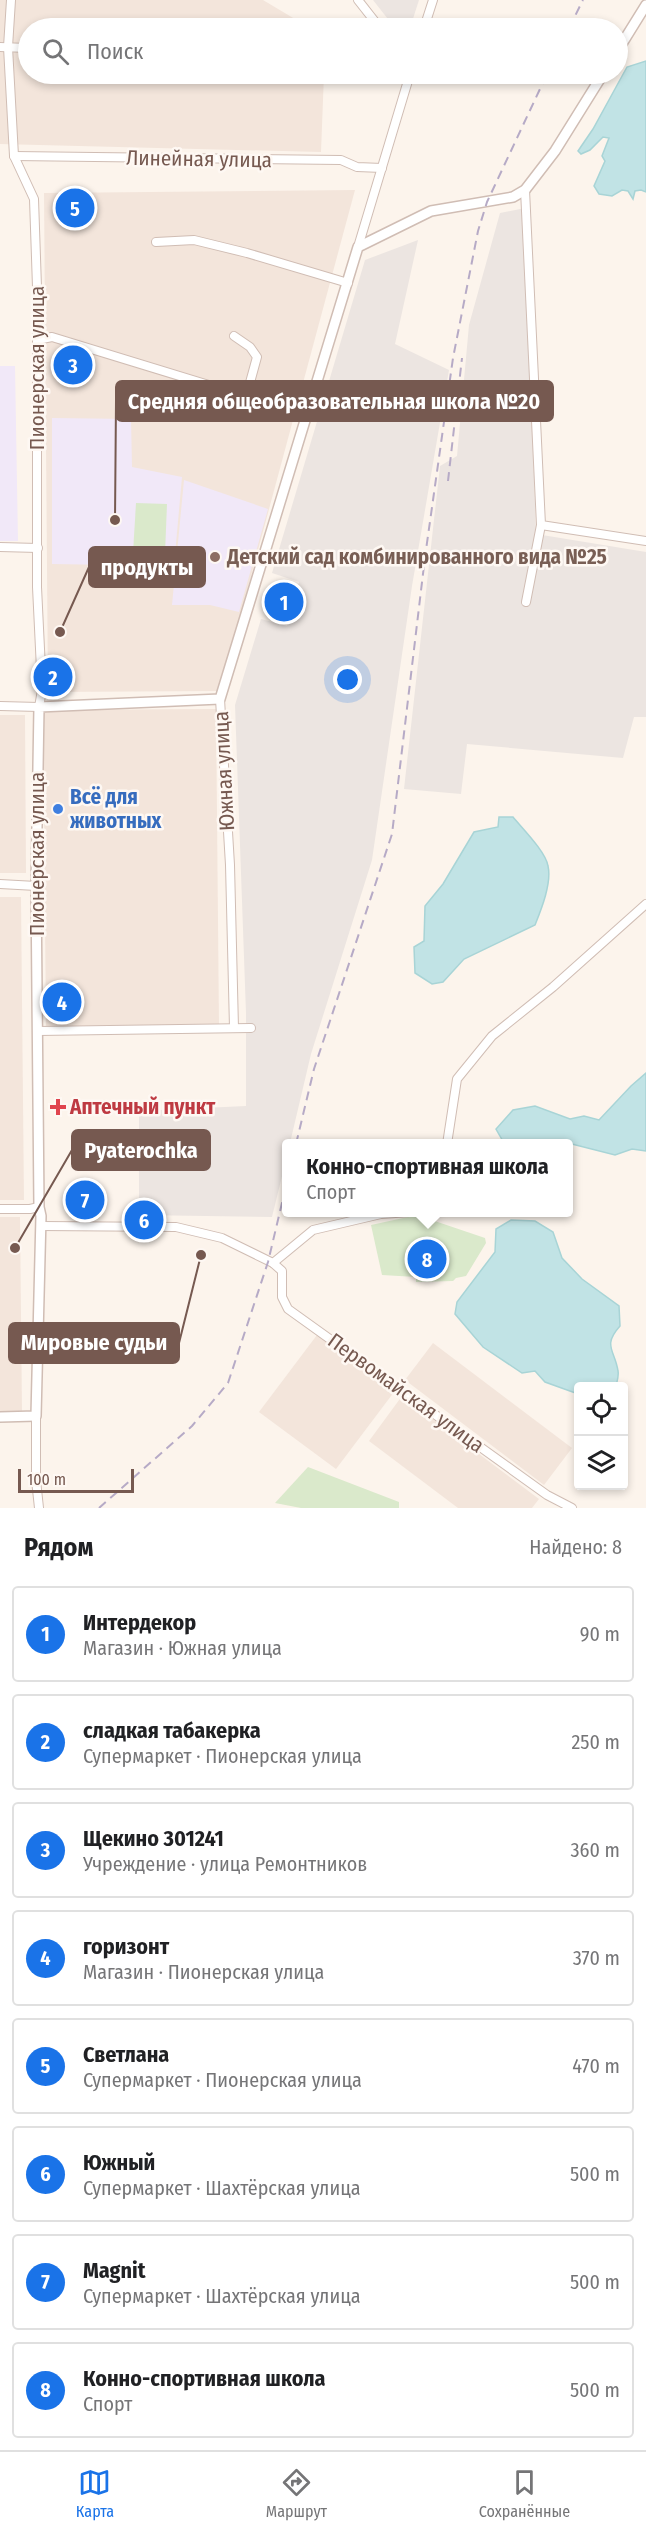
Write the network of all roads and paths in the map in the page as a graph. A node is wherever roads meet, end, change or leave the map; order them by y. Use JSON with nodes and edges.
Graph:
{"nodes":[{"id":1,"x":11,"y":0,"type":"edge"},
{"id":2,"x":358,"y":0,"type":"edge"},
{"id":3,"x":433,"y":0,"type":"edge"},
{"id":4,"x":646,"y":5,"type":"edge"},
{"id":5,"x":372,"y":18,"type":"edge"},
{"id":6,"x":427,"y":18,"type":"edge"},
{"id":7,"x":628,"y":34,"type":"edge"},
{"id":8,"x":4,"y":47,"type":"edge"},
{"id":9,"x":407,"y":84,"type":"edge"},
{"id":10,"x":597,"y":84,"type":"edge"},
{"id":11,"x":14,"y":156,"type":"junction"},
{"id":12,"x":382,"y":168,"type":"junction"},
{"id":13,"x":525,"y":190,"type":"junction"},
{"id":14,"x":156,"y":242,"type":"dead end"},
{"id":15,"x":358,"y":247,"type":"junction"},
{"id":16,"x":348,"y":283,"type":"junction"},
{"id":17,"x":234,"y":336,"type":"dead end"},
{"id":18,"x":37,"y":340,"type":"junction"},
{"id":19,"x":246,"y":397,"type":"junction"},
{"id":20,"x":307,"y":415,"type":"junction"},
{"id":21,"x":541,"y":525,"type":"junction"},
{"id":22,"x":646,"y":541,"type":"edge"},
{"id":23,"x":0,"y":547,"type":"edge"},
{"id":24,"x":38,"y":548,"type":"junction"},
{"id":25,"x":526,"y":602,"type":"dead end"},
{"id":26,"x":220,"y":699,"type":"junction"},
{"id":27,"x":0,"y":706,"type":"edge"},
{"id":28,"x":39,"y":707,"type":"junction"},
{"id":29,"x":0,"y":885,"type":"edge"},
{"id":30,"x":36,"y":886,"type":"junction"},
{"id":31,"x":646,"y":904,"type":"edge"},
{"id":32,"x":234,"y":1028,"type":"junction"},
{"id":33,"x":251,"y":1028,"type":"dead end"},
{"id":34,"x":38,"y":1031,"type":"junction"},
{"id":35,"x":448,"y":1139,"type":"edge"},
{"id":36,"x":39,"y":1207,"type":"junction"},
{"id":37,"x":0,"y":1209,"type":"edge"},
{"id":38,"x":368,"y":1217,"type":"edge"},
{"id":39,"x":40,"y":1226,"type":"junction"},
{"id":40,"x":270,"y":1263,"type":"junction"},
{"id":41,"x":36,"y":1416,"type":"junction"},
{"id":42,"x":0,"y":1417,"type":"edge"},
{"id":43,"x":39,"y":1508,"type":"edge"},
{"id":44,"x":572,"y":1508,"type":"edge"}],
"edges":[{"from":1,"to":8,"type":"street"},
{"from":2,"to":5,"type":"street"},
{"from":3,"to":6,"type":"street"},
{"from":4,"to":7,"type":"street"},
{"from":8,"to":11,"type":"street"},
{"from":9,"to":12,"type":"street"},
{"from":10,"to":13,"type":"street"},
{"from":11,"to":12,"type":"street","name":"Линейная улица"},
{"from":11,"to":18,"type":"street","name":"Пионерская улица"},
{"from":12,"to":15,"type":"street"},
{"from":13,"to":15,"type":"street"},
{"from":13,"to":21,"type":"street"},
{"from":14,"to":16,"type":"street"},
{"from":15,"to":16,"type":"street","name":"Южная улица"},
{"from":16,"to":20,"type":"street","name":"Южная улица"},
{"from":17,"to":19,"type":"street"},
{"from":18,"to":19,"type":"street"},
{"from":18,"to":24,"type":"street","name":"Пионерская улица"},
{"from":19,"to":20,"type":"street"},
{"from":20,"to":26,"type":"street","name":"Южная улица"},
{"from":21,"to":22,"type":"street"},
{"from":21,"to":25,"type":"street"},
{"from":23,"to":24,"type":"street"},
{"from":24,"to":28,"type":"street","name":"Пионерская улица"},
{"from":26,"to":28,"type":"street"},
{"from":26,"to":32,"type":"street","name":"Южная улица"},
{"from":27,"to":28,"type":"street"},
{"from":28,"to":30,"type":"street","name":"Пионерская улица"},
{"from":29,"to":30,"type":"street"},
{"from":30,"to":34,"type":"street","name":"Пионерская улица"},
{"from":31,"to":35,"type":"street"},
{"from":32,"to":33,"type":"street"},
{"from":32,"to":34,"type":"street"},
{"from":34,"to":36,"type":"street","name":"Пионерская улица"},
{"from":36,"to":37,"type":"street"},
{"from":36,"to":39,"type":"street","name":"Пионерская улица"},
{"from":38,"to":40,"type":"street"},
{"from":39,"to":40,"type":"street"},
{"from":39,"to":41,"type":"street","name":"Пионерская улица"},
{"from":40,"to":44,"type":"street","name":"Первомайская улица"},
{"from":41,"to":42,"type":"street"},
{"from":41,"to":43,"type":"street","name":"Пионерская улица"}]}
